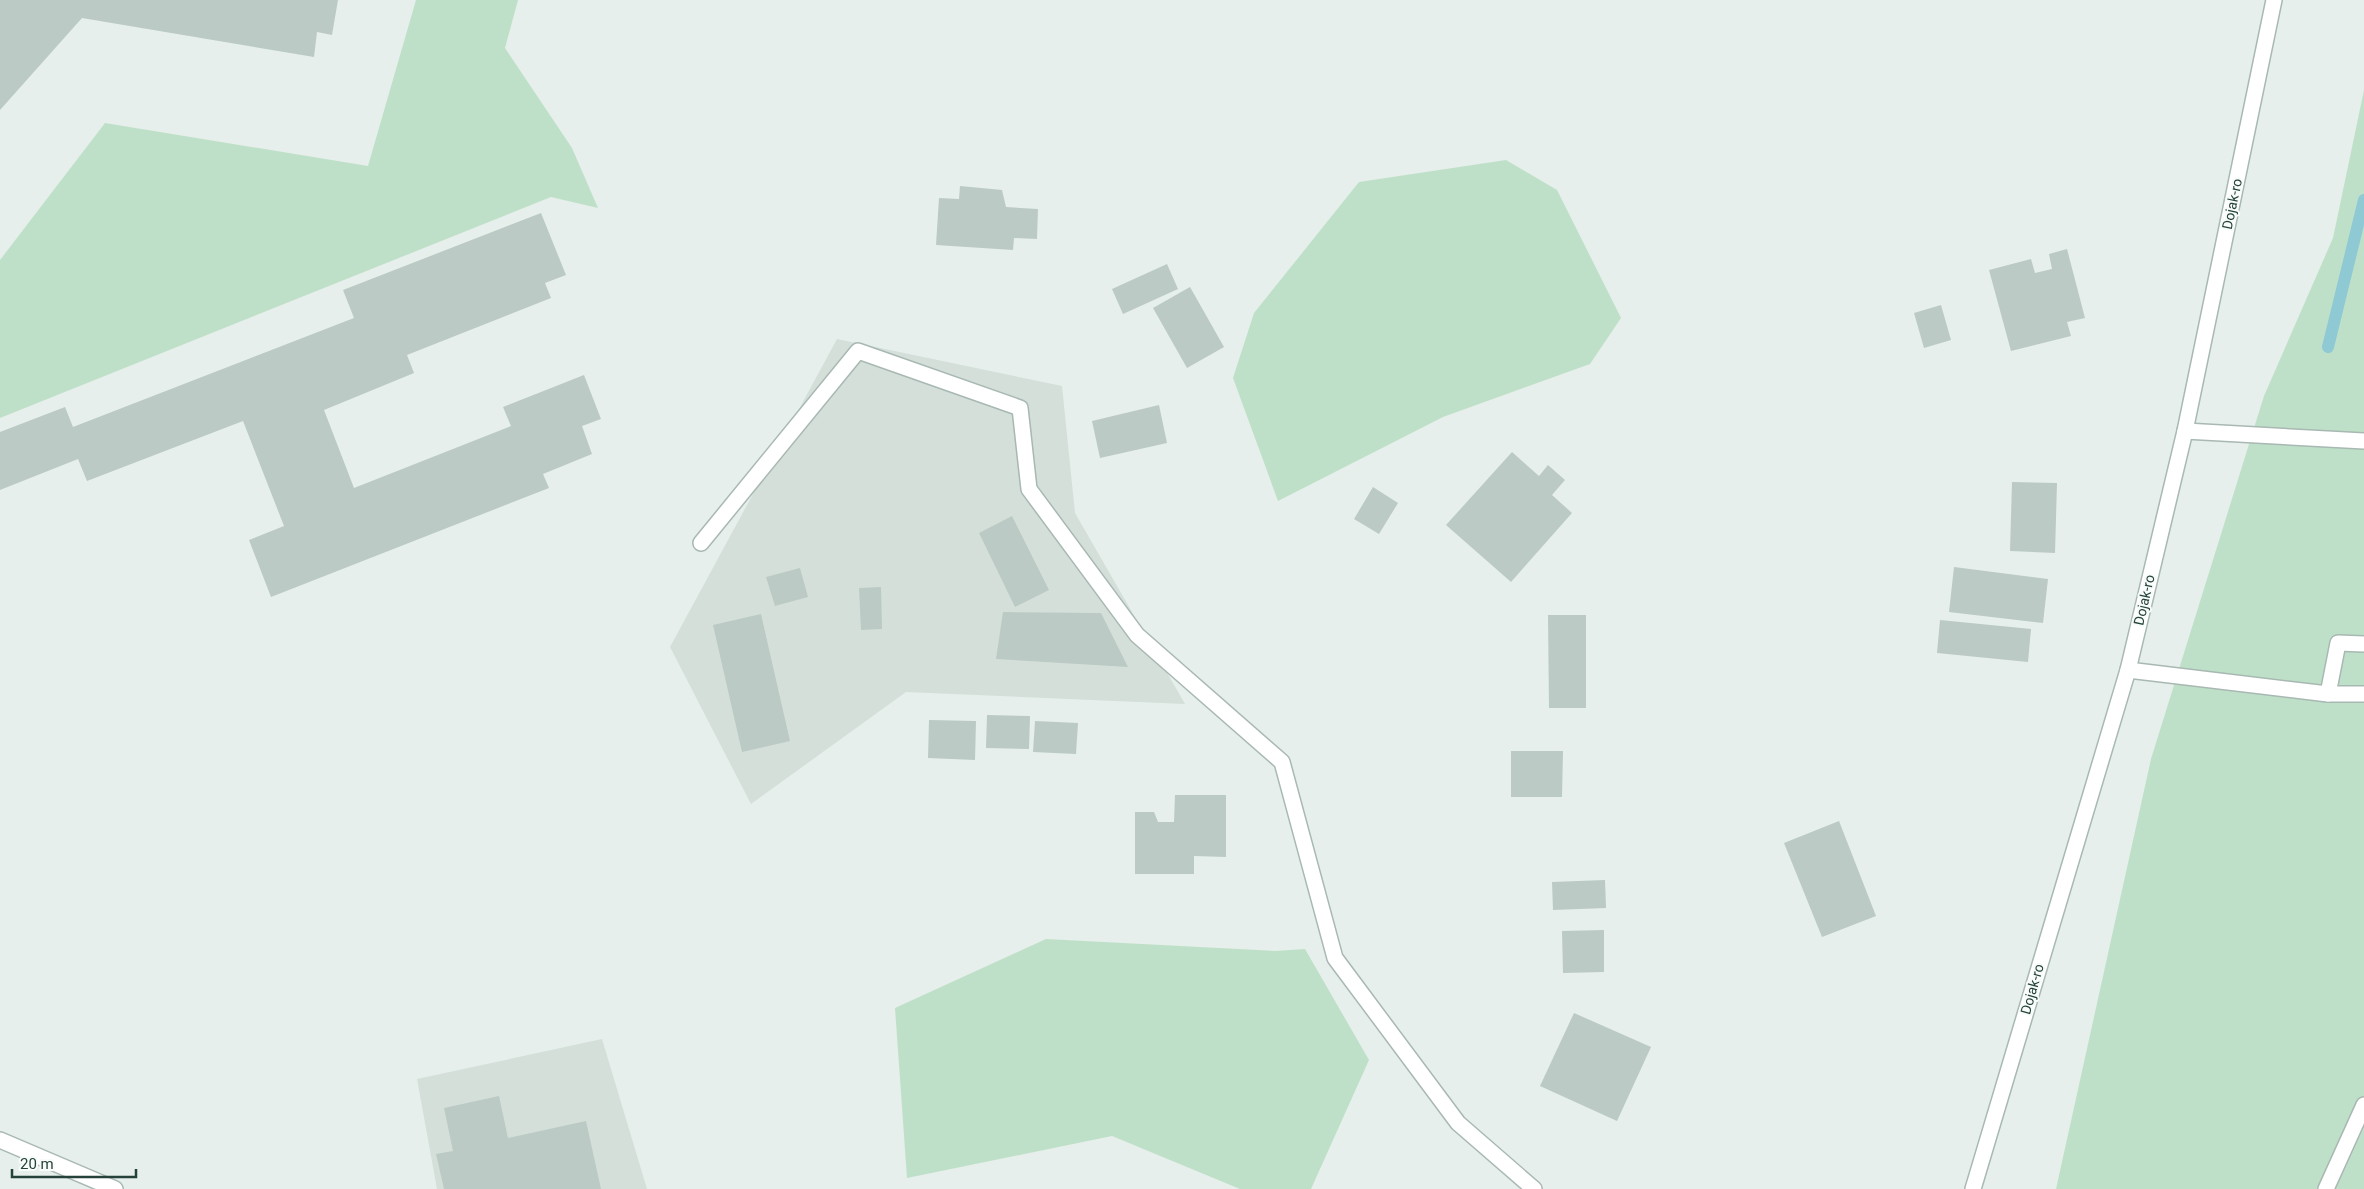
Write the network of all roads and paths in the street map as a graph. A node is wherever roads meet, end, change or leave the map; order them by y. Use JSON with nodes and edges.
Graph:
{"nodes":[{"id":1,"x":2274,"y":0,"type":"edge"},
{"id":2,"x":2185,"y":431,"type":"junction"},
{"id":3,"x":2364,"y":441,"type":"edge"},
{"id":4,"x":702,"y":543,"type":"dead end"},
{"id":5,"x":2364,"y":644,"type":"edge"},
{"id":6,"x":2128,"y":670,"type":"junction"},
{"id":7,"x":2328,"y":694,"type":"junction"},
{"id":8,"x":2364,"y":694,"type":"edge"},
{"id":9,"x":2364,"y":1105,"type":"edge"},
{"id":10,"x":0,"y":1140,"type":"edge"},
{"id":11,"x":115,"y":1189,"type":"edge"},
{"id":12,"x":1534,"y":1189,"type":"edge"},
{"id":13,"x":1973,"y":1189,"type":"edge"},
{"id":14,"x":2326,"y":1189,"type":"edge"}],
"edges":[{"from":1,"to":2,"type":"street","name":"Dojak-ro"},
{"from":2,"to":3,"type":"street"},
{"from":2,"to":6,"type":"street","name":"Dojak-ro"},
{"from":4,"to":12,"type":"street"},
{"from":5,"to":7,"type":"street"},
{"from":6,"to":7,"type":"street"},
{"from":6,"to":13,"type":"street","name":"Dojak-ro"},
{"from":7,"to":8,"type":"street"},
{"from":9,"to":14,"type":"street"},
{"from":10,"to":11,"type":"street"}]}
